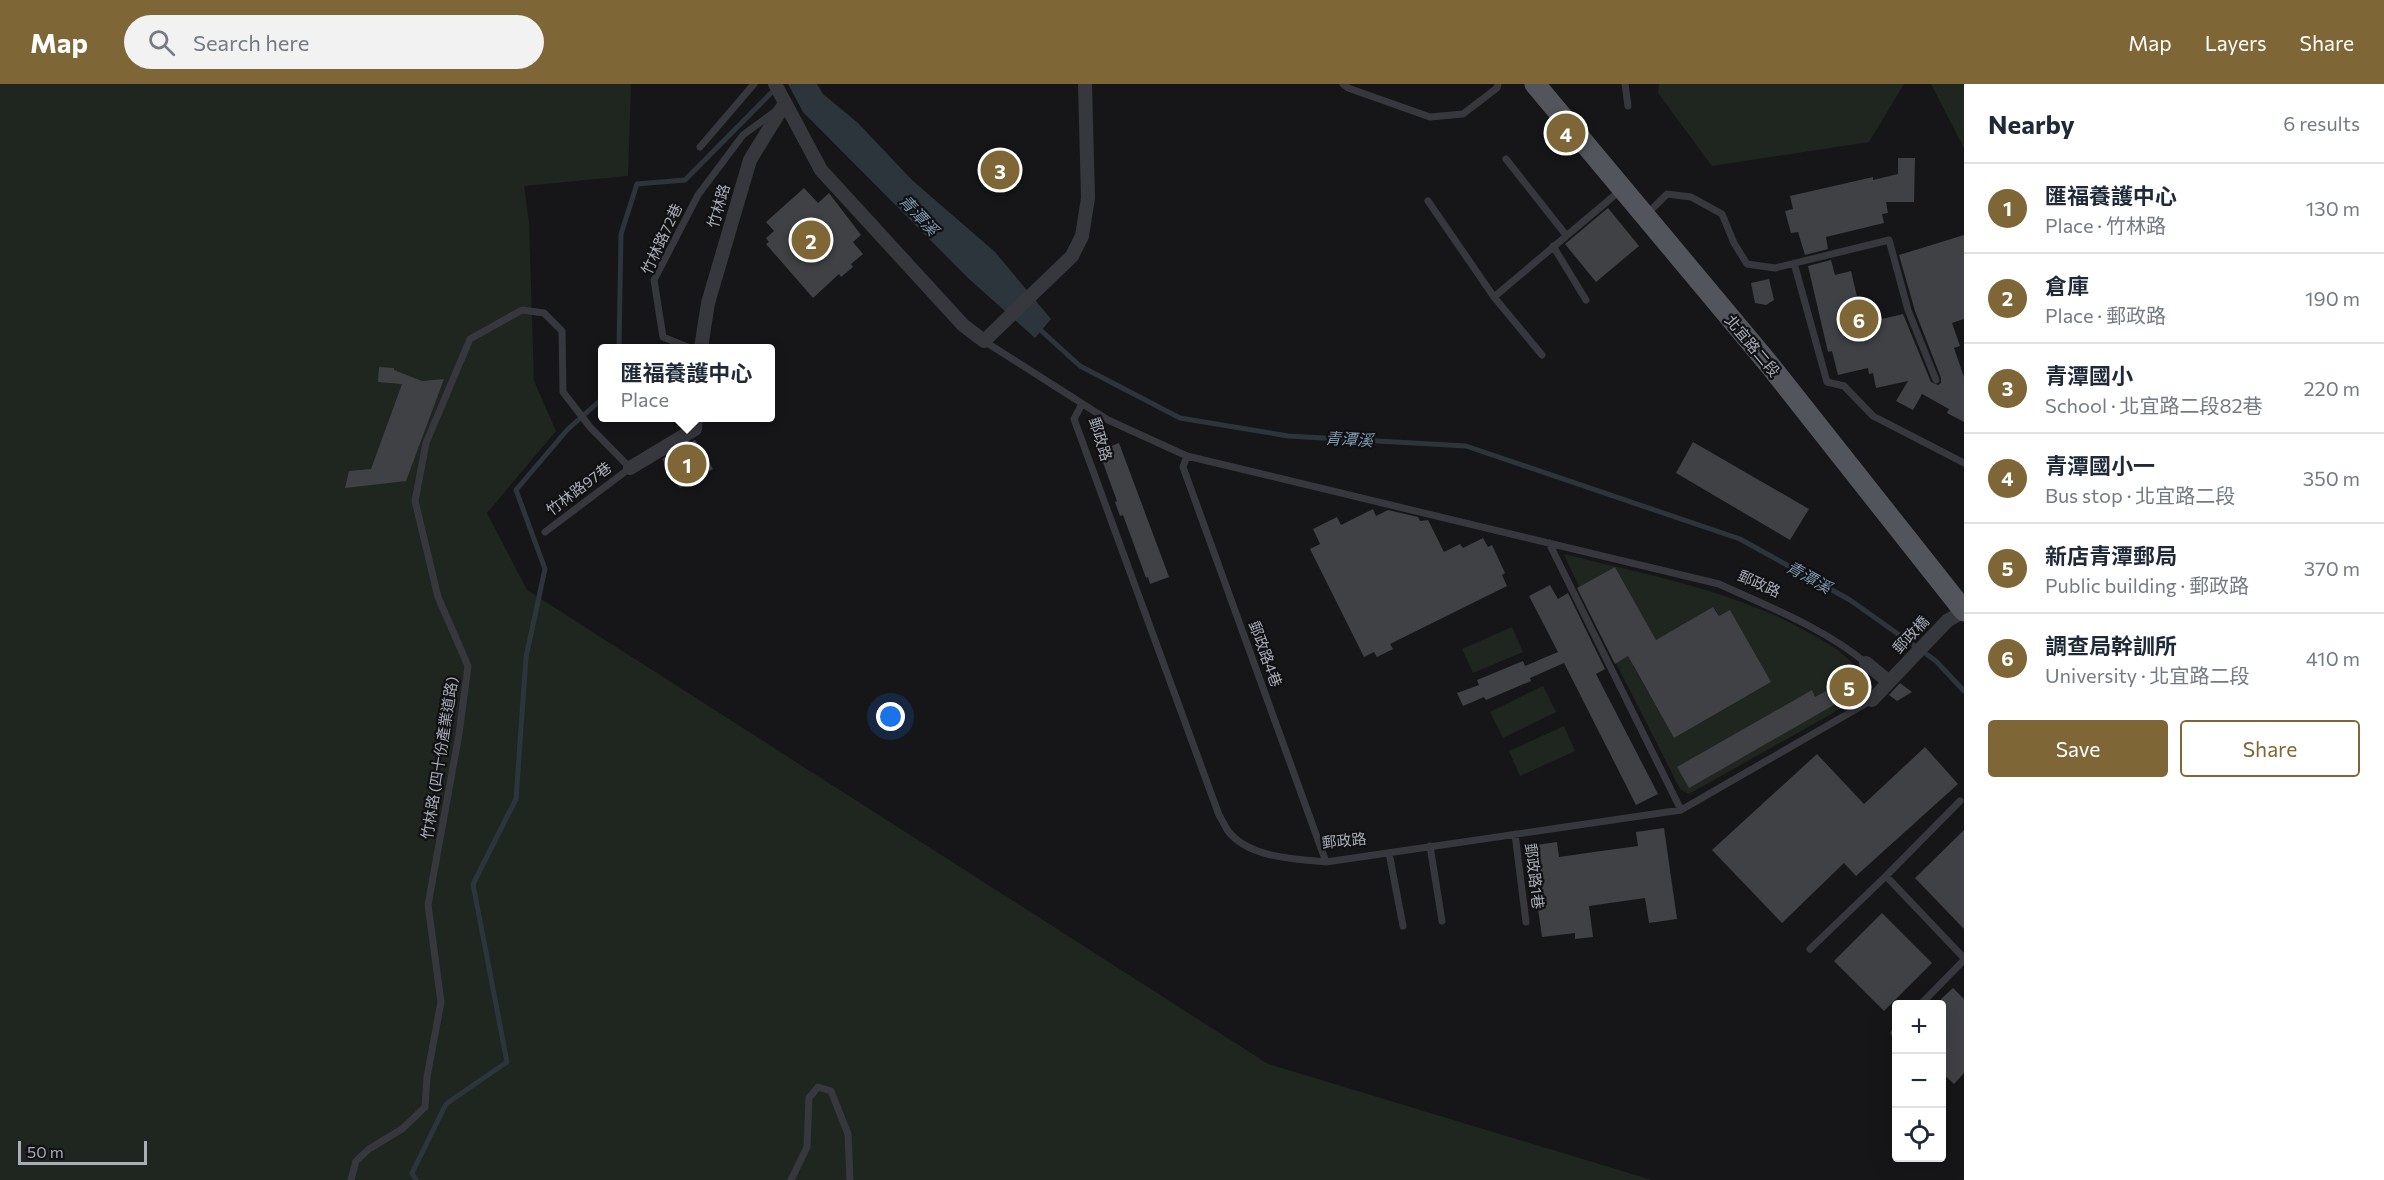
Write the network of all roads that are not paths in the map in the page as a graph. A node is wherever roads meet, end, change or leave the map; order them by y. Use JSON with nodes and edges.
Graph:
{"nodes":[{"id":1,"x":754,"y":84,"type":"edge"},
{"id":2,"x":775,"y":84,"type":"edge"},
{"id":3,"x":1085,"y":84,"type":"edge"},
{"id":4,"x":1342,"y":84,"type":"edge"},
{"id":5,"x":1498,"y":84,"type":"edge"},
{"id":6,"x":1535,"y":84,"type":"edge"},
{"id":7,"x":1625,"y":84,"type":"edge"},
{"id":8,"x":785,"y":103,"type":"junction"},
{"id":9,"x":1628,"y":106,"type":"dead end"},
{"id":10,"x":700,"y":147,"type":"dead end"},
{"id":11,"x":1506,"y":159,"type":"dead end"},
{"id":12,"x":1622,"y":189,"type":"junction"},
{"id":13,"x":1428,"y":201,"type":"dead end"},
{"id":14,"x":1644,"y":217,"type":"junction"},
{"id":15,"x":1566,"y":235,"type":"junction"},
{"id":16,"x":1552,"y":246,"type":"junction"},
{"id":17,"x":1794,"y":263,"type":"junction"},
{"id":18,"x":1494,"y":297,"type":"junction"},
{"id":19,"x":1586,"y":300,"type":"dead end"},
{"id":20,"x":984,"y":341,"type":"junction"},
{"id":21,"x":680,"y":344,"type":"edge"},
{"id":22,"x":702,"y":344,"type":"edge"},
{"id":23,"x":1542,"y":355,"type":"dead end"},
{"id":24,"x":1936,"y":380,"type":"dead end"},
{"id":25,"x":1082,"y":404,"type":"junction"},
{"id":26,"x":696,"y":422,"type":"edge"},
{"id":27,"x":1187,"y":456,"type":"junction"},
{"id":28,"x":1964,"y":463,"type":"edge"},
{"id":29,"x":630,"y":468,"type":"junction"},
{"id":30,"x":545,"y":532,"type":"dead end"},
{"id":31,"x":1549,"y":543,"type":"junction"},
{"id":32,"x":1958,"y":614,"type":"edge"},
{"id":33,"x":1866,"y":663,"type":"joint"},
{"id":34,"x":1899,"y":672,"type":"joint"},
{"id":35,"x":1889,"y":682,"type":"junction"},
{"id":36,"x":1872,"y":700,"type":"joint"},
{"id":37,"x":1960,"y":801,"type":"dead end"},
{"id":38,"x":1681,"y":810,"type":"junction"},
{"id":39,"x":1515,"y":834,"type":"junction"},
{"id":40,"x":1430,"y":846,"type":"junction"},
{"id":41,"x":1389,"y":853,"type":"junction"},
{"id":42,"x":1326,"y":862,"type":"junction"},
{"id":43,"x":1886,"y":876,"type":"junction"},
{"id":44,"x":1442,"y":921,"type":"dead end"},
{"id":45,"x":1526,"y":922,"type":"dead end"},
{"id":46,"x":1403,"y":926,"type":"dead end"},
{"id":47,"x":1810,"y":949,"type":"dead end"},
{"id":48,"x":1964,"y":959,"type":"edge"},
{"id":49,"x":1926,"y":1000,"type":"edge"},
{"id":50,"x":351,"y":1180,"type":"edge"},
{"id":51,"x":790,"y":1180,"type":"edge"},
{"id":52,"x":850,"y":1180,"type":"edge"}],
"edges":[{"from":1,"to":10,"type":"lane"},
{"from":2,"to":8,"type":"street"},
{"from":3,"to":20,"type":"street"},
{"from":4,"to":5,"type":"lane"},
{"from":6,"to":12,"type":"main road","name":"北宜路二段"},
{"from":7,"to":9,"type":"lane"},
{"from":8,"to":20,"type":"street","name":"郵政路"},
{"from":8,"to":21,"type":"lane","name":"竹林路72巷"},
{"from":8,"to":22,"type":"street","name":"竹林路"},
{"from":11,"to":15,"type":"lane"},
{"from":12,"to":14,"type":"main road","name":"北宜路二段"},
{"from":12,"to":15,"type":"lane"},
{"from":13,"to":18,"type":"lane"},
{"from":14,"to":17,"type":"lane"},
{"from":14,"to":32,"type":"main road","name":"北宜路二段"},
{"from":15,"to":16,"type":"lane"},
{"from":16,"to":18,"type":"lane"},
{"from":16,"to":19,"type":"lane"},
{"from":17,"to":24,"type":"lane"},
{"from":17,"to":28,"type":"lane"},
{"from":18,"to":23,"type":"lane"},
{"from":20,"to":25,"type":"lane","name":"郵政路"},
{"from":25,"to":27,"type":"lane","name":"郵政路"},
{"from":25,"to":42,"type":"lane","name":"郵政路"},
{"from":26,"to":29,"type":"street"},
{"from":27,"to":31,"type":"lane","name":"郵政路"},
{"from":27,"to":42,"type":"lane","name":"郵政路4巷"},
{"from":29,"to":30,"type":"lane","name":"竹林路97巷"},
{"from":29,"to":50,"type":"lane","name":"竹林路 (四十份產業道路)"},
{"from":31,"to":33,"type":"lane","name":"郵政路"},
{"from":31,"to":38,"type":"lane"},
{"from":32,"to":34,"type":"street","name":"郵政橋"},
{"from":33,"to":35,"type":"street","name":"郵政路"},
{"from":34,"to":35,"type":"street","name":"郵政路"},
{"from":35,"to":36,"type":"street","name":"郵政路"},
{"from":36,"to":38,"type":"lane","name":"郵政路"},
{"from":37,"to":43,"type":"lane"},
{"from":38,"to":39,"type":"lane","name":"郵政路"},
{"from":39,"to":40,"type":"lane","name":"郵政路"},
{"from":39,"to":45,"type":"lane","name":"郵政路1巷"},
{"from":40,"to":41,"type":"lane","name":"郵政路"},
{"from":40,"to":44,"type":"lane"},
{"from":41,"to":42,"type":"lane","name":"郵政路"},
{"from":41,"to":46,"type":"lane"},
{"from":43,"to":47,"type":"lane"},
{"from":43,"to":48,"type":"lane"},
{"from":48,"to":49,"type":"lane"},
{"from":51,"to":52,"type":"lane"}]}
